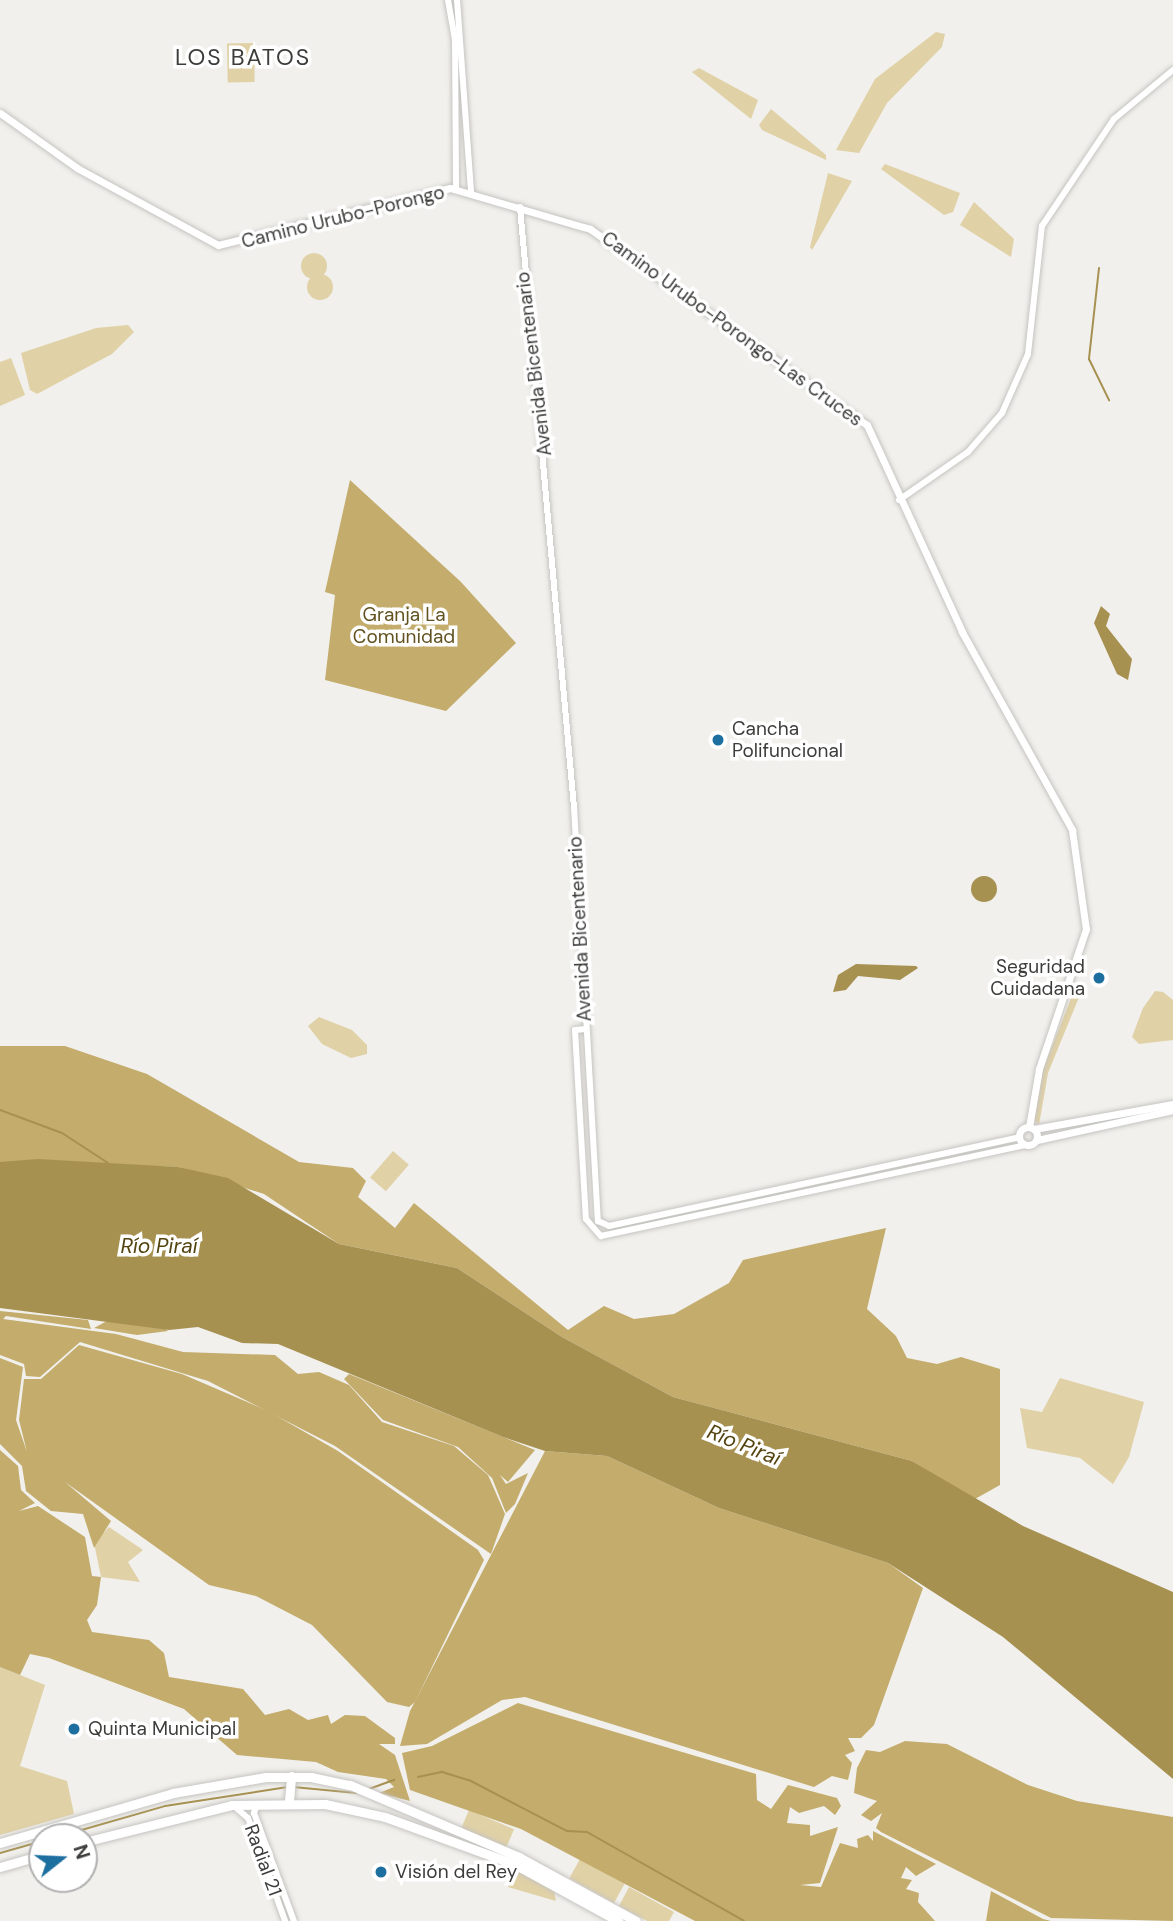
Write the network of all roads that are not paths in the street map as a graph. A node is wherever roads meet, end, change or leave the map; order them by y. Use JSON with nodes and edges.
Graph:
{"nodes":[{"id":1,"x":448,"y":0,"type":"edge"},
{"id":2,"x":457,"y":0,"type":"edge"},
{"id":3,"x":1173,"y":70,"type":"edge"},
{"id":4,"x":0,"y":113,"type":"edge"},
{"id":5,"x":456,"y":189,"type":"junction"},
{"id":6,"x":471,"y":192,"type":"junction"},
{"id":7,"x":520,"y":206,"type":"junction"},
{"id":8,"x":900,"y":500,"type":"junction"},
{"id":9,"x":586,"y":1033,"type":"junction"},
{"id":10,"x":589,"y":1076,"type":"junction"},
{"id":11,"x":577,"y":1077,"type":"junction"},
{"id":12,"x":1173,"y":1104,"type":"edge"},
{"id":13,"x":1173,"y":1110,"type":"edge"},
{"id":14,"x":1031,"y":1128,"type":"junction"},
{"id":15,"x":1019,"y":1137,"type":"junction"},
{"id":16,"x":1037,"y":1140,"type":"junction"},
{"id":17,"x":994,"y":1144,"type":"junction"},
{"id":18,"x":1027,"y":1146,"type":"junction"},
{"id":19,"x":958,"y":1152,"type":"junction"},
{"id":20,"x":997,"y":1154,"type":"junction"},
{"id":21,"x":960,"y":1162,"type":"junction"},
{"id":22,"x":702,"y":1205,"type":"junction"},
{"id":23,"x":705,"y":1216,"type":"junction"},
{"id":24,"x":645,"y":1217,"type":"junction"},
{"id":25,"x":609,"y":1226,"type":"junction"},
{"id":26,"x":647,"y":1228,"type":"junction"},
{"id":27,"x":612,"y":1236,"type":"junction"},
{"id":28,"x":290,"y":1778,"type":"junction"},
{"id":29,"x":289,"y":1798,"type":"junction"},
{"id":30,"x":260,"y":1801,"type":"junction"},
{"id":31,"x":232,"y":1805,"type":"junction"},
{"id":32,"x":256,"y":1829,"type":"junction"},
{"id":33,"x":98,"y":1838,"type":"edge"},
{"id":34,"x":0,"y":1843,"type":"edge"},
{"id":35,"x":28,"y":1859,"type":"edge"},
{"id":36,"x":0,"y":1867,"type":"edge"},
{"id":37,"x":285,"y":1921,"type":"edge"},
{"id":38,"x":294,"y":1921,"type":"edge"},
{"id":39,"x":618,"y":1921,"type":"edge"},
{"id":40,"x":636,"y":1921,"type":"edge"}],
"edges":[{"from":1,"to":5,"type":"street"},
{"from":2,"to":6,"type":"street"},
{"from":3,"to":8,"type":"street"},
{"from":4,"to":5,"type":"main road","name":"Camino Urubo-Porongo"},
{"from":5,"to":6,"type":"main road","name":"Camino Urubo-Porongo"},
{"from":6,"to":7,"type":"main road","name":"Camino Urubo-Porongo-Las Cruces"},
{"from":7,"to":8,"type":"main road","name":"Camino Urubo-Porongo-Las Cruces"},
{"from":7,"to":9,"type":"street","name":"Avenida Bicentenario"},
{"from":8,"to":14,"type":"main road","name":"Camino Urubo-Porongo-Las Cruces"},
{"from":9,"to":10,"type":"street","name":"Avenida Bicentenario"},
{"from":9,"to":11,"type":"street","name":"Avenida Bicentenario"},
{"from":10,"to":11,"type":"street"},
{"from":10,"to":25,"type":"street","name":"Avenida Bicentenario"},
{"from":11,"to":27,"type":"street","name":"Avenida Bicentenario"},
{"from":12,"to":14,"type":"main road"},
{"from":13,"to":16,"type":"main road"},
{"from":14,"to":15,"type":"main road"},
{"from":14,"to":16,"type":"main road"},
{"from":15,"to":17,"type":"street"},
{"from":15,"to":18,"type":"main road"},
{"from":16,"to":18,"type":"main road"},
{"from":17,"to":19,"type":"street"},
{"from":17,"to":20,"type":"street"},
{"from":18,"to":20,"type":"street"},
{"from":19,"to":21,"type":"street"},
{"from":19,"to":22,"type":"street"},
{"from":20,"to":21,"type":"street"},
{"from":21,"to":23,"type":"street"},
{"from":22,"to":23,"type":"street"},
{"from":22,"to":24,"type":"street"},
{"from":23,"to":26,"type":"street"},
{"from":24,"to":25,"type":"street"},
{"from":24,"to":26,"type":"street"},
{"from":25,"to":27,"type":"street"},
{"from":26,"to":27,"type":"street"},
{"from":28,"to":29,"type":"highway"},
{"from":28,"to":34,"type":"highway"},
{"from":28,"to":40,"type":"highway"},
{"from":29,"to":30,"type":"highway"},
{"from":29,"to":39,"type":"highway"},
{"from":30,"to":31,"type":"highway"},
{"from":30,"to":32,"type":"street","name":"Radial 21"},
{"from":31,"to":32,"type":"street","name":"Radial 21"},
{"from":31,"to":33,"type":"highway"},
{"from":32,"to":37,"type":"street","name":"Radial 21"},
{"from":32,"to":38,"type":"street","name":"Radial 21"},
{"from":35,"to":36,"type":"highway"}]}
